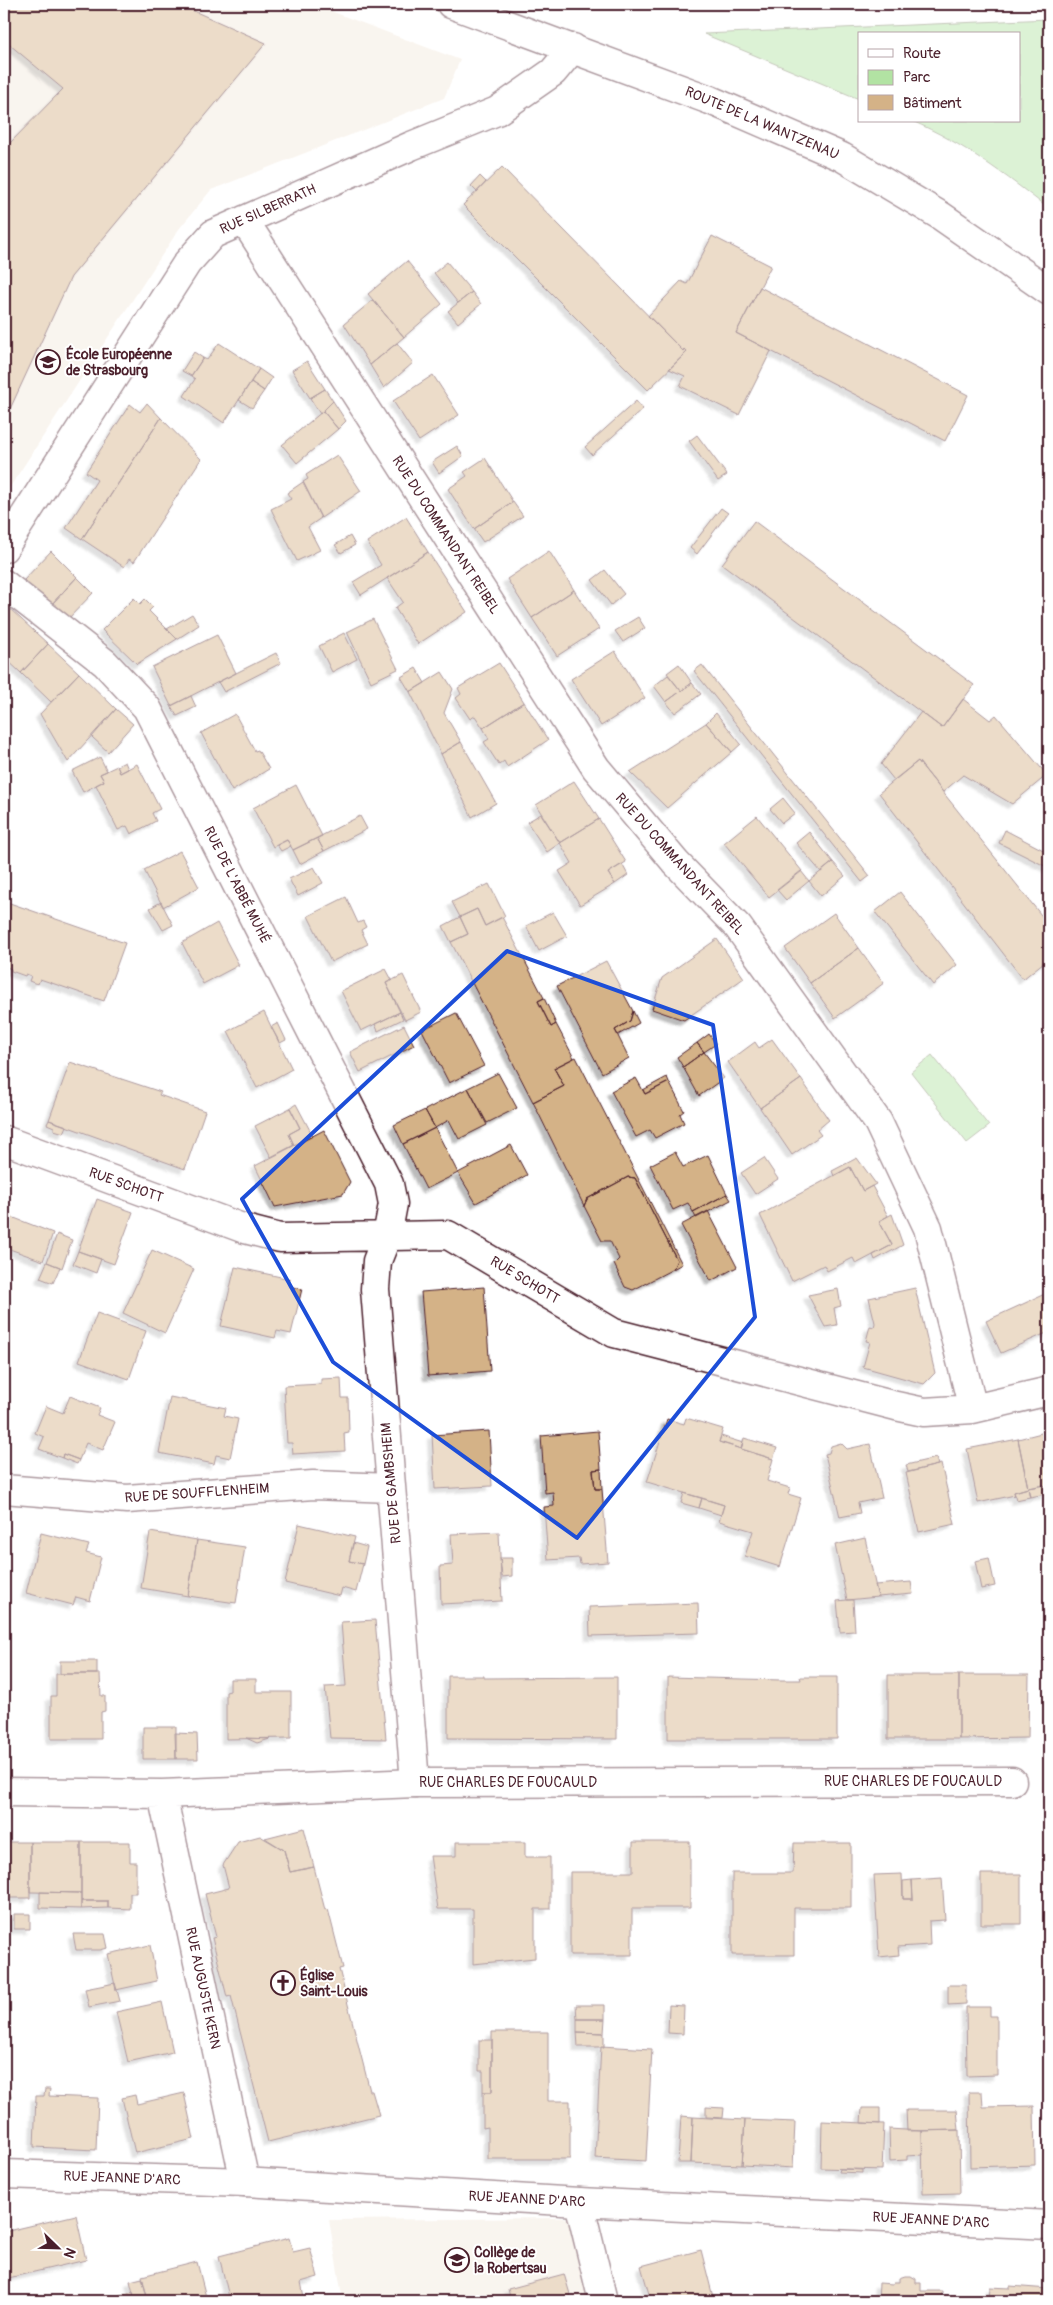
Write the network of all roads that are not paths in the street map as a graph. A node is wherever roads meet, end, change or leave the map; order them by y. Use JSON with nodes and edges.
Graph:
{"nodes":[{"id":1,"x":451,"y":4,"type":"edge"},
{"id":2,"x":572,"y":48,"type":"junction"},
{"id":3,"x":244,"y":220,"type":"junction"},
{"id":4,"x":1049,"y":291,"type":"edge"},
{"id":5,"x":4,"y":548,"type":"edge"},
{"id":6,"x":4,"y":584,"type":"edge"},
{"id":7,"x":4,"y":1140,"type":"edge"},
{"id":8,"x":387,"y":1236,"type":"junction"},
{"id":9,"x":1049,"y":1391,"type":"edge"},
{"id":10,"x":972,"y":1409,"type":"junction"},
{"id":11,"x":391,"y":1488,"type":"junction"},
{"id":12,"x":4,"y":1489,"type":"edge"},
{"id":13,"x":1012,"y":1781,"type":"dead end"},
{"id":14,"x":415,"y":1783,"type":"junction"},
{"id":15,"x":4,"y":1792,"type":"edge"},
{"id":16,"x":162,"y":1794,"type":"junction"},
{"id":17,"x":4,"y":2174,"type":"edge"},
{"id":18,"x":245,"y":2182,"type":"junction"},
{"id":19,"x":579,"y":2202,"type":"junction"},
{"id":20,"x":1049,"y":2225,"type":"edge"},
{"id":21,"x":603,"y":2301,"type":"edge"}],
"edges":[{"from":1,"to":2,"type":"street","name":"ROUTE DE LA WANTZENAU"},
{"from":2,"to":3,"type":"street","name":"RUE SILBERRATH"},
{"from":2,"to":4,"type":"street","name":"ROUTE DE LA WANTZENAU"},
{"from":3,"to":5,"type":"street","name":"RUE SILBERRATH"},
{"from":3,"to":10,"type":"street","name":"RUE DU COMMANDANT REIBEL"},
{"from":6,"to":8,"type":"street","name":"RUE DE L'ABBÉ MUHÉ"},
{"from":7,"to":8,"type":"street","name":"RUE SCHOTT"},
{"from":8,"to":10,"type":"street","name":"RUE SCHOTT"},
{"from":8,"to":11,"type":"street","name":"RUE DE GAMBSHEIM"},
{"from":9,"to":10,"type":"street","name":"RUE SCHOTT"},
{"from":11,"to":12,"type":"street","name":"RUE DE SOUFFLENHEIM"},
{"from":11,"to":14,"type":"street","name":"RUE DE GAMBSHEIM"},
{"from":13,"to":14,"type":"street","name":"RUE CHARLES DE FOUCAULD"},
{"from":14,"to":16,"type":"street","name":"RUE CHARLES DE FOUCAULD"},
{"from":15,"to":16,"type":"street","name":"RUE CHARLES DE FOUCAULD"},
{"from":16,"to":18,"type":"street","name":"RUE AUGUSTE KERN"},
{"from":17,"to":18,"type":"street","name":"RUE JEANNE D'ARC"},
{"from":18,"to":19,"type":"street","name":"RUE JEANNE D'ARC"},
{"from":19,"to":20,"type":"street","name":"RUE JEANNE D'ARC"},
{"from":19,"to":21,"type":"street"}]}
